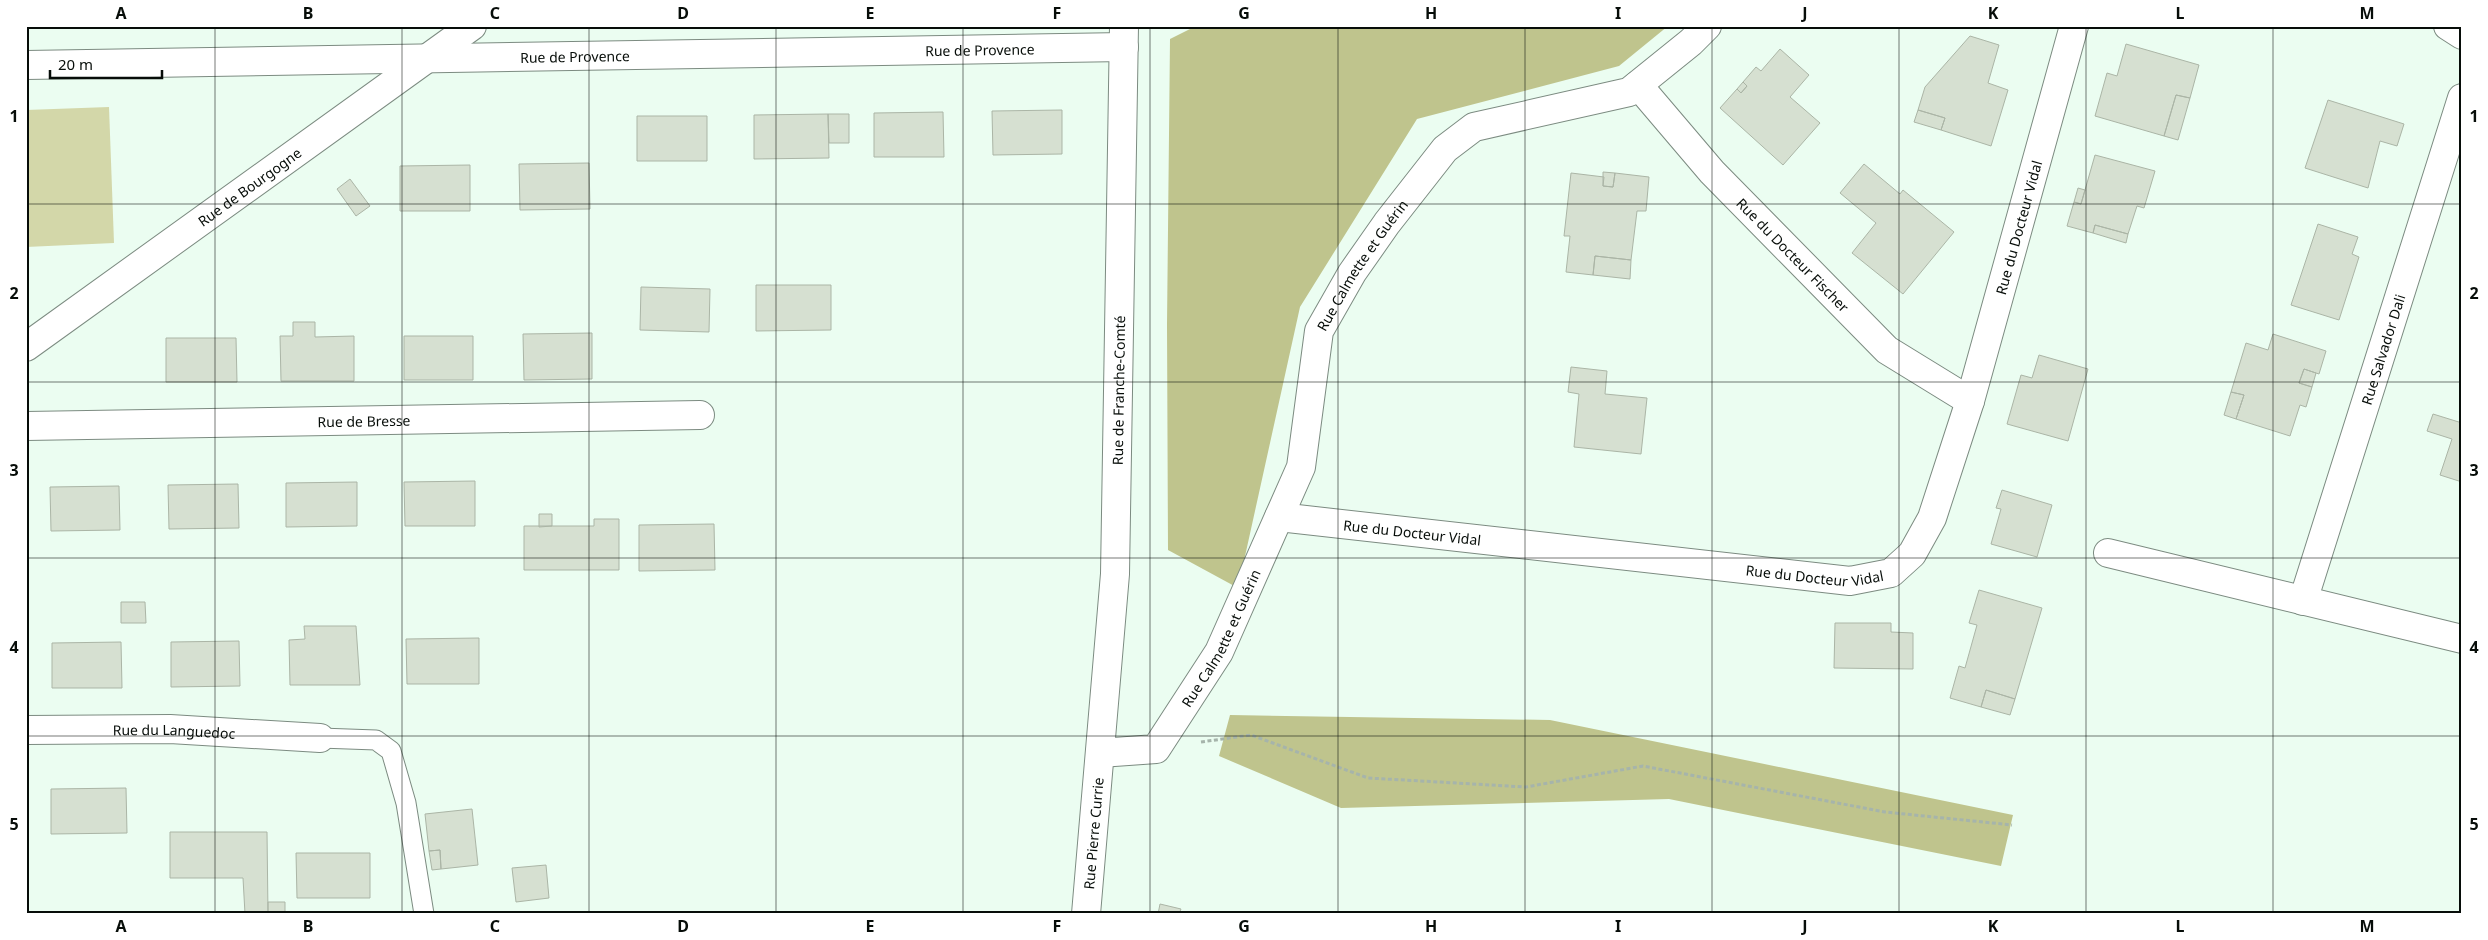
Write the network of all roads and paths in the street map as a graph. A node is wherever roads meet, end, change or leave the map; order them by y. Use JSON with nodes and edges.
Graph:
{"nodes":[{"id":1,"x":472,"y":26,"type":"edge"},
{"id":2,"x":1707,"y":26,"type":"edge"},
{"id":3,"x":2074,"y":26,"type":"edge"},
{"id":4,"x":2448,"y":26,"type":"edge"},
{"id":5,"x":2462,"y":35,"type":"edge"},
{"id":6,"x":1124,"y":37,"type":"edge"},
{"id":7,"x":429,"y":58,"type":"junction"},
{"id":8,"x":26,"y":65,"type":"edge"},
{"id":9,"x":1638,"y":85,"type":"junction"},
{"id":10,"x":2462,"y":98,"type":"edge"},
{"id":11,"x":26,"y":347,"type":"edge"},
{"id":12,"x":1970,"y":401,"type":"junction"},
{"id":13,"x":700,"y":415,"type":"dead end"},
{"id":14,"x":26,"y":426,"type":"edge"},
{"id":15,"x":1279,"y":517,"type":"junction"},
{"id":16,"x":2108,"y":553,"type":"dead end"},
{"id":17,"x":2303,"y":601,"type":"junction"},
{"id":18,"x":2462,"y":639,"type":"edge"},
{"id":19,"x":26,"y":730,"type":"edge"},
{"id":20,"x":320,"y":738,"type":"joint"},
{"id":21,"x":1156,"y":748,"type":"junction"},
{"id":22,"x":1100,"y":753,"type":"junction"},
{"id":23,"x":2012,"y":825,"type":"dead end"},
{"id":24,"x":424,"y":914,"type":"edge"},
{"id":25,"x":1086,"y":914,"type":"edge"}],
"edges":[{"from":1,"to":7,"type":"street","name":"Rue de Bourgogne"},
{"from":2,"to":9,"type":"street","name":"Rue Calmette et Guérin"},
{"from":3,"to":12,"type":"street","name":"Rue du Docteur Vidal"},
{"from":4,"to":5,"type":"street"},
{"from":6,"to":7,"type":"street","name":"Rue de Provence"},
{"from":6,"to":22,"type":"street","name":"Rue de Franche-Comté"},
{"from":7,"to":8,"type":"street","name":"Rue de Provence"},
{"from":7,"to":11,"type":"street","name":"Rue de Bourgogne"},
{"from":9,"to":12,"type":"street","name":"Rue du Docteur Fischer"},
{"from":9,"to":15,"type":"street","name":"Rue Calmette et Guérin"},
{"from":10,"to":17,"type":"street","name":"Rue Salvador Dali"},
{"from":12,"to":15,"type":"street","name":"Rue du Docteur Vidal"},
{"from":13,"to":14,"type":"street","name":"Rue de Bresse"},
{"from":15,"to":21,"type":"street","name":"Rue Calmette et Guérin"},
{"from":16,"to":17,"type":"street"},
{"from":17,"to":18,"type":"street"},
{"from":19,"to":20,"type":"street","name":"Rue du Languedoc"},
{"from":20,"to":24,"type":"lane"},
{"from":21,"to":22,"type":"street"},
{"from":21,"to":23,"type":"path"},
{"from":22,"to":25,"type":"street","name":"Rue Pierre Currie"}]}
